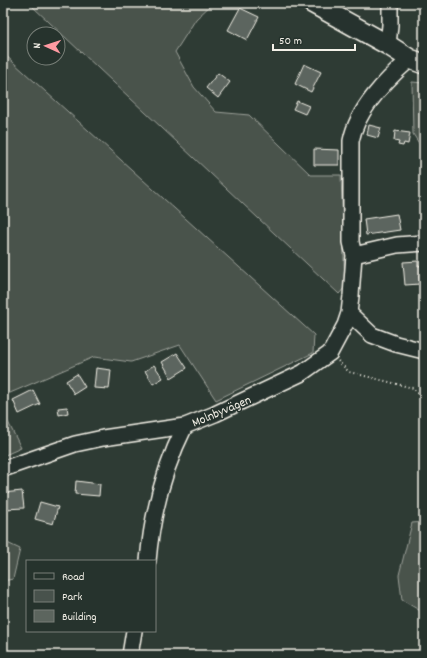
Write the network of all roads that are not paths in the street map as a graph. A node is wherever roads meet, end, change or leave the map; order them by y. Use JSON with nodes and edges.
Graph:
{"nodes":[{"id":1,"x":312,"y":3,"type":"edge"},
{"id":2,"x":390,"y":3,"type":"edge"},
{"id":3,"x":388,"y":45,"type":"junction"},
{"id":4,"x":417,"y":61,"type":"edge"},
{"id":5,"x":424,"y":243,"type":"edge"},
{"id":6,"x":354,"y":255,"type":"junction"},
{"id":7,"x":349,"y":313,"type":"junction"},
{"id":8,"x":424,"y":351,"type":"edge"},
{"id":9,"x":184,"y":426,"type":"junction"},
{"id":10,"x":3,"y":469,"type":"edge"},
{"id":11,"x":148,"y":560,"type":"edge"},
{"id":12,"x":134,"y":632,"type":"edge"},
{"id":13,"x":130,"y":655,"type":"edge"}],
"edges":[{"from":1,"to":3,"type":"main road"},
{"from":2,"to":3,"type":"street"},
{"from":3,"to":4,"type":"main road"},
{"from":4,"to":6,"type":"street","name":"Molnbyvägen"},
{"from":5,"to":6,"type":"street"},
{"from":6,"to":7,"type":"street","name":"Molnbyvägen"},
{"from":7,"to":8,"type":"street"},
{"from":7,"to":9,"type":"street","name":"Molnbyvägen"},
{"from":9,"to":10,"type":"street","name":"Molnbyvägen"},
{"from":9,"to":11,"type":"street"},
{"from":12,"to":13,"type":"street"}]}
